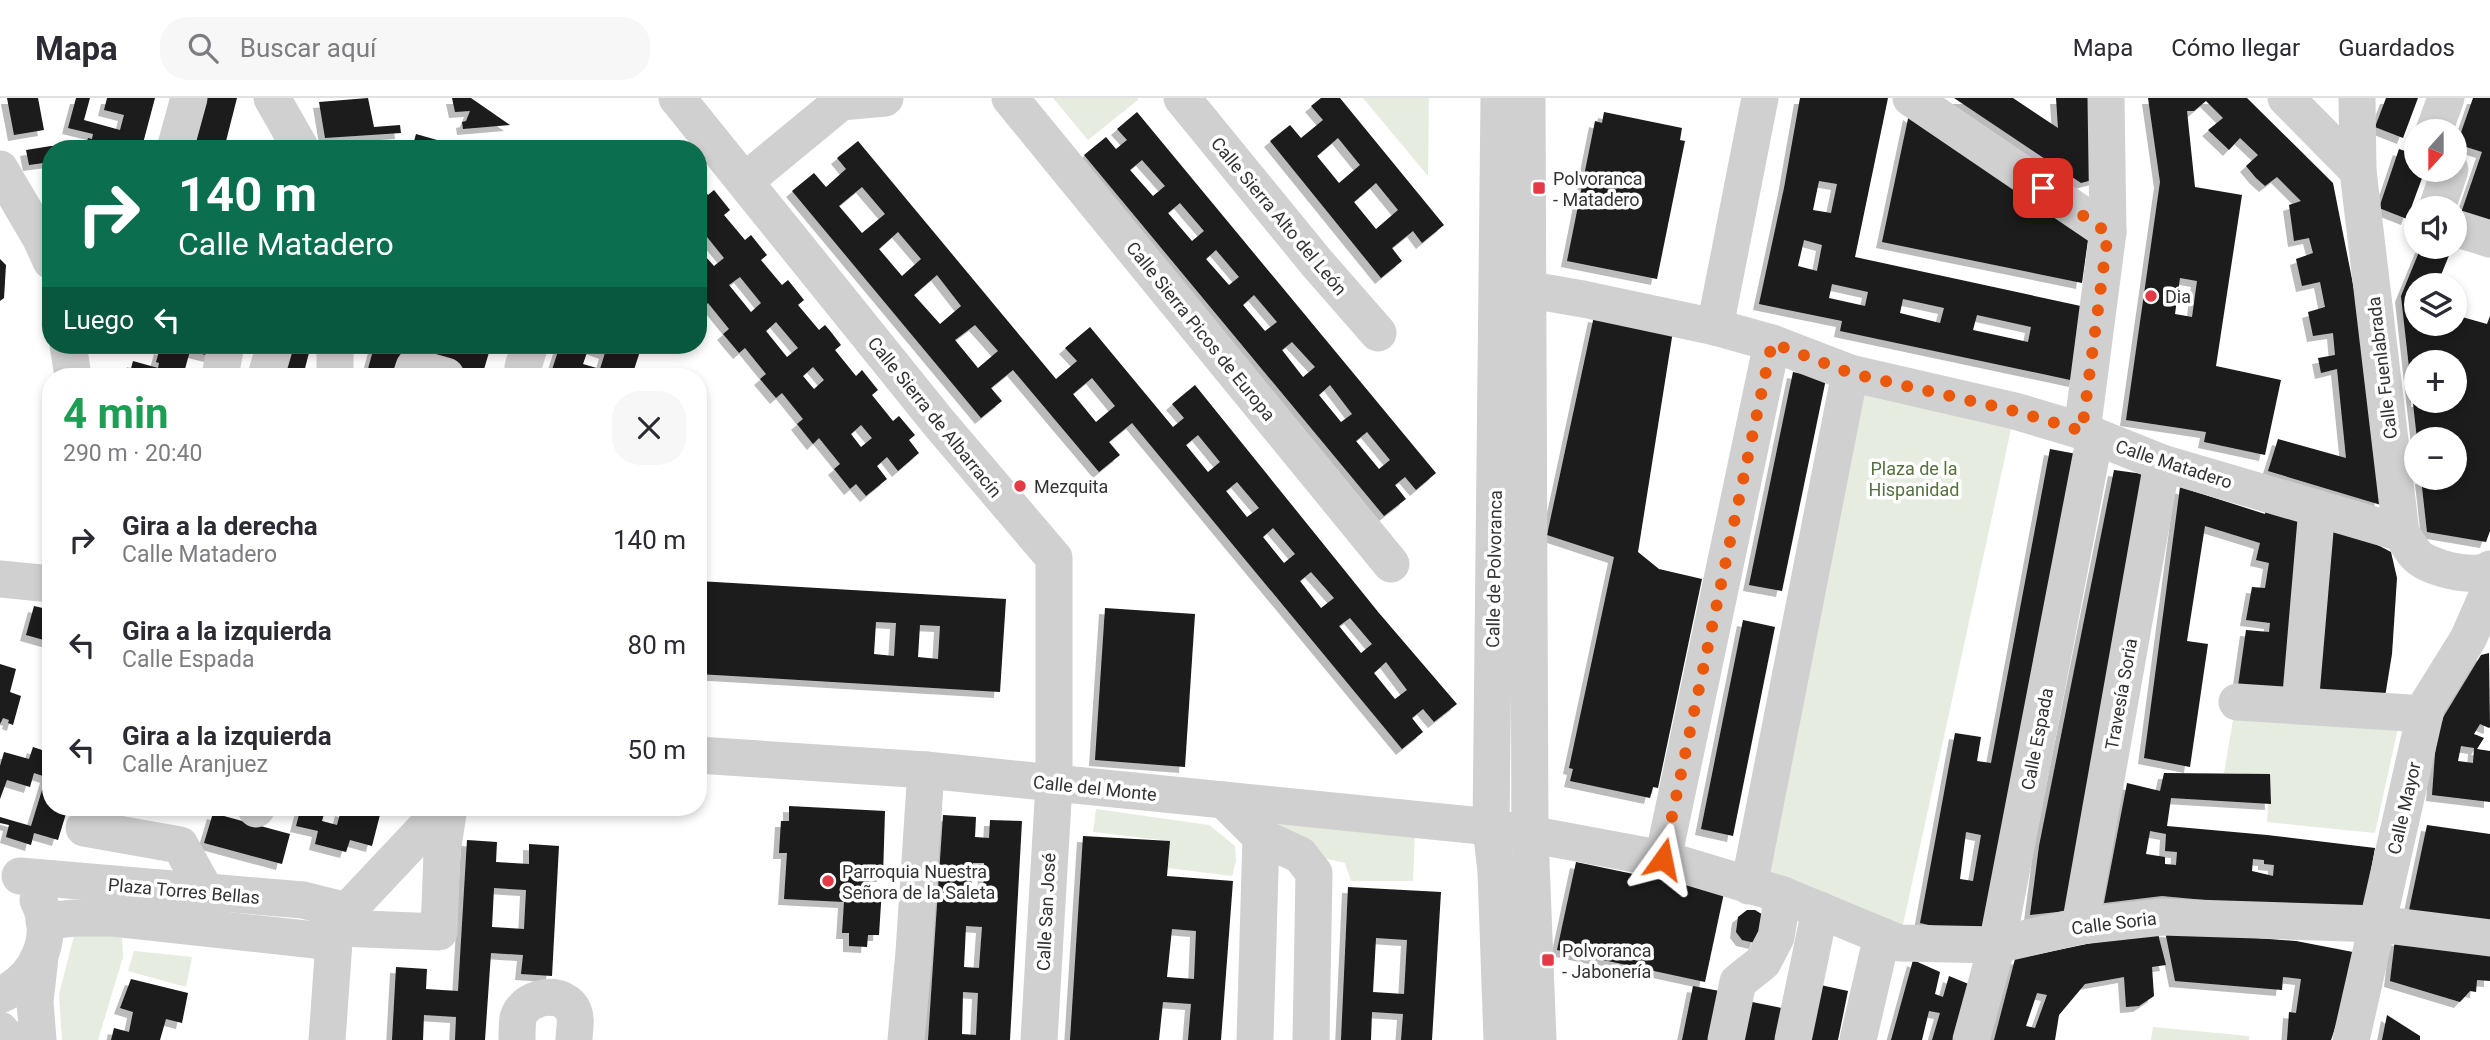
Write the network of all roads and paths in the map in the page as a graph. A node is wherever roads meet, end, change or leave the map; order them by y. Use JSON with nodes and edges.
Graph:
{"nodes":[{"id":1,"x":189,"y":98,"type":"edge"},
{"id":2,"x":272,"y":98,"type":"edge"},
{"id":3,"x":295,"y":98,"type":"edge"},
{"id":4,"x":677,"y":98,"type":"edge"},
{"id":5,"x":885,"y":98,"type":"edge"},
{"id":6,"x":1010,"y":98,"type":"edge"},
{"id":7,"x":1182,"y":98,"type":"edge"},
{"id":8,"x":1499,"y":98,"type":"edge"},
{"id":9,"x":1527,"y":98,"type":"edge"},
{"id":10,"x":1760,"y":98,"type":"edge"},
{"id":11,"x":1911,"y":98,"type":"edge"},
{"id":12,"x":2106,"y":98,"type":"edge"},
{"id":13,"x":2286,"y":98,"type":"edge"},
{"id":14,"x":2357,"y":98,"type":"edge"},
{"id":15,"x":2446,"y":98,"type":"edge"},
{"id":16,"x":2438,"y":119,"type":"edge"},
{"id":17,"x":177,"y":140,"type":"edge"},
{"id":18,"x":296,"y":140,"type":"edge"},
{"id":19,"x":305,"y":140,"type":"edge"},
{"id":20,"x":0,"y":169,"type":"edge"},
{"id":21,"x":2358,"y":171,"type":"junction"},
{"id":22,"x":745,"y":181,"type":"junction"},
{"id":23,"x":2467,"y":232,"type":"edge"},
{"id":24,"x":2108,"y":233,"type":"junction"},
{"id":25,"x":2490,"y":239,"type":"edge"},
{"id":26,"x":42,"y":241,"type":"edge"},
{"id":27,"x":1512,"y":287,"type":"junction"},
{"id":28,"x":1583,"y":299,"type":"junction"},
{"id":29,"x":1715,"y":327,"type":"junction"},
{"id":30,"x":1378,"y":333,"type":"dead end"},
{"id":31,"x":1772,"y":343,"type":"junction"},
{"id":32,"x":1527,"y":344,"type":"junction"},
{"id":33,"x":1850,"y":373,"type":"junction"},
{"id":34,"x":2089,"y":434,"type":"junction"},
{"id":35,"x":2162,"y":463,"type":"junction"},
{"id":36,"x":2317,"y":508,"type":"junction"},
{"id":37,"x":2401,"y":533,"type":"junction"},
{"id":38,"x":1391,"y":564,"type":"dead end"},
{"id":39,"x":2490,"y":569,"type":"edge"},
{"id":40,"x":0,"y":579,"type":"edge"},
{"id":41,"x":42,"y":583,"type":"edge"},
{"id":42,"x":2483,"y":621,"type":"edge"},
{"id":43,"x":2236,"y":702,"type":"dead end"},
{"id":44,"x":2300,"y":706,"type":"junction"},
{"id":45,"x":2426,"y":713,"type":"junction"},
{"id":46,"x":707,"y":756,"type":"edge"},
{"id":47,"x":926,"y":770,"type":"junction"},
{"id":48,"x":1054,"y":784,"type":"junction"},
{"id":49,"x":1224,"y":800,"type":"junction"},
{"id":50,"x":439,"y":816,"type":"edge"},
{"id":51,"x":446,"y":816,"type":"edge"},
{"id":52,"x":1491,"y":827,"type":"junction"},
{"id":53,"x":85,"y":828,"type":"dead end"},
{"id":54,"x":1530,"y":835,"type":"junction"},
{"id":55,"x":1261,"y":837,"type":"junction"},
{"id":56,"x":1663,"y":859,"type":"junction"},
{"id":57,"x":10,"y":870,"type":"edge"},
{"id":58,"x":1766,"y":891,"type":"junction"},
{"id":59,"x":206,"y":892,"type":"junction"},
{"id":60,"x":1820,"y":910,"type":"junction"},
{"id":61,"x":44,"y":921,"type":"junction"},
{"id":62,"x":2378,"y":924,"type":"junction"},
{"id":63,"x":2080,"y":926,"type":"junction"},
{"id":64,"x":338,"y":935,"type":"junction"},
{"id":65,"x":1882,"y":936,"type":"junction"},
{"id":66,"x":2490,"y":938,"type":"edge"},
{"id":67,"x":1997,"y":945,"type":"junction"},
{"id":68,"x":40,"y":957,"type":"junction"},
{"id":69,"x":0,"y":995,"type":"edge"},
{"id":70,"x":0,"y":1030,"type":"edge"},
{"id":71,"x":9,"y":1040,"type":"edge"},
{"id":72,"x":38,"y":1040,"type":"edge"},
{"id":73,"x":327,"y":1040,"type":"edge"},
{"id":74,"x":517,"y":1040,"type":"edge"},
{"id":75,"x":574,"y":1040,"type":"edge"},
{"id":76,"x":906,"y":1040,"type":"edge"},
{"id":77,"x":1040,"y":1040,"type":"edge"},
{"id":78,"x":1255,"y":1040,"type":"edge"},
{"id":79,"x":1311,"y":1040,"type":"edge"},
{"id":80,"x":1502,"y":1040,"type":"edge"},
{"id":81,"x":1538,"y":1040,"type":"edge"},
{"id":82,"x":1726,"y":1040,"type":"edge"},
{"id":83,"x":1793,"y":1040,"type":"edge"},
{"id":84,"x":1858,"y":1040,"type":"edge"},
{"id":85,"x":1971,"y":1040,"type":"edge"},
{"id":86,"x":2351,"y":1040,"type":"edge"}],
"edges":[{"from":1,"to":17,"type":"street"},
{"from":2,"to":18,"type":"street"},
{"from":3,"to":19,"type":"street"},
{"from":4,"to":22,"type":"street","name":"Calle Sierra de Albarracín"},
{"from":5,"to":22,"type":"street"},
{"from":6,"to":38,"type":"street","name":"Calle Sierra Picos de Europa"},
{"from":7,"to":30,"type":"street","name":"Calle Sierra Alto del León"},
{"from":8,"to":27,"type":"street","name":"Calle de Polvoranca"},
{"from":9,"to":27,"type":"street","name":"Calle de Polvoranca"},
{"from":10,"to":29,"type":"street"},
{"from":11,"to":24,"type":"street"},
{"from":12,"to":24,"type":"street","name":"Calle Espada"},
{"from":13,"to":21,"type":"street"},
{"from":14,"to":21,"type":"street","name":"Calle Fuenlabrada"},
{"from":15,"to":16,"type":"street"},
{"from":20,"to":26,"type":"street"},
{"from":21,"to":37,"type":"street","name":"Calle Fuenlabrada"},
{"from":22,"to":48,"type":"street","name":"Calle Sierra de Albarracín"},
{"from":23,"to":25,"type":"street"},
{"from":24,"to":34,"type":"street","name":"Calle Espada"},
{"from":27,"to":28,"type":"street","name":"Calle Matadero"},
{"from":27,"to":32,"type":"street","name":"Calle de Polvoranca"},
{"from":27,"to":52,"type":"street","name":"Calle de Polvoranca"},
{"from":28,"to":29,"type":"street","name":"Calle Matadero"},
{"from":28,"to":32,"type":"street"},
{"from":29,"to":31,"type":"street","name":"Calle Matadero"},
{"from":31,"to":33,"type":"street","name":"Calle Matadero"},
{"from":31,"to":56,"type":"street"},
{"from":32,"to":54,"type":"street","name":"Calle de Polvoranca"},
{"from":33,"to":34,"type":"street","name":"Calle Matadero"},
{"from":33,"to":58,"type":"street"},
{"from":34,"to":35,"type":"street","name":"Calle Matadero"},
{"from":34,"to":67,"type":"street","name":"Calle Espada"},
{"from":35,"to":36,"type":"street","name":"Calle Matadero"},
{"from":35,"to":63,"type":"street","name":"Travesía Soria"},
{"from":36,"to":37,"type":"street","name":"Calle Matadero"},
{"from":36,"to":44,"type":"street"},
{"from":37,"to":39,"type":"street"},
{"from":40,"to":41,"type":"street"},
{"from":42,"to":45,"type":"street","name":"Calle Mayor"},
{"from":43,"to":44,"type":"street"},
{"from":44,"to":45,"type":"street"},
{"from":45,"to":62,"type":"street","name":"Calle Mayor"},
{"from":46,"to":47,"type":"street","name":"Calle del Monte"},
{"from":47,"to":48,"type":"street","name":"Calle del Monte"},
{"from":47,"to":76,"type":"street"},
{"from":48,"to":49,"type":"street","name":"Calle del Monte"},
{"from":48,"to":77,"type":"street","name":"Calle San José"},
{"from":49,"to":52,"type":"street","name":"Calle del Monte"},
{"from":49,"to":55,"type":"street"},
{"from":50,"to":64,"type":"street"},
{"from":51,"to":64,"type":"street"},
{"from":52,"to":54,"type":"street","name":"Calle del Monte"},
{"from":52,"to":80,"type":"street","name":"Calle de Polvoranca"},
{"from":53,"to":59,"type":"street"},
{"from":54,"to":56,"type":"street","name":"Calle del Monte"},
{"from":54,"to":81,"type":"street","name":"Calle de Polvoranca"},
{"from":55,"to":78,"type":"street"},
{"from":55,"to":79,"type":"street"},
{"from":56,"to":58,"type":"street","name":"Calle Soria"},
{"from":57,"to":59,"type":"street","name":"Plaza Torres Bellas"},
{"from":57,"to":61,"type":"street"},
{"from":58,"to":60,"type":"street","name":"Calle Soria"},
{"from":58,"to":82,"type":"street"},
{"from":59,"to":64,"type":"street","name":"Plaza Torres Bellas"},
{"from":60,"to":65,"type":"street","name":"Calle Soria"},
{"from":60,"to":83,"type":"street"},
{"from":61,"to":64,"type":"street","name":"Plaza Torres Bellas"},
{"from":61,"to":68,"type":"street"},
{"from":62,"to":63,"type":"street","name":"Calle Soria"},
{"from":62,"to":66,"type":"street","name":"Calle Soria"},
{"from":62,"to":86,"type":"street","name":"Calle Mayor"},
{"from":63,"to":67,"type":"street","name":"Calle Soria"},
{"from":64,"to":73,"type":"street"},
{"from":65,"to":67,"type":"street","name":"Calle Soria"},
{"from":65,"to":84,"type":"street"},
{"from":67,"to":85,"type":"street","name":"Calle Espada"},
{"from":68,"to":69,"type":"street"},
{"from":68,"to":72,"type":"street"},
{"from":70,"to":71,"type":"street"},
{"from":74,"to":75,"type":"street"}]}
